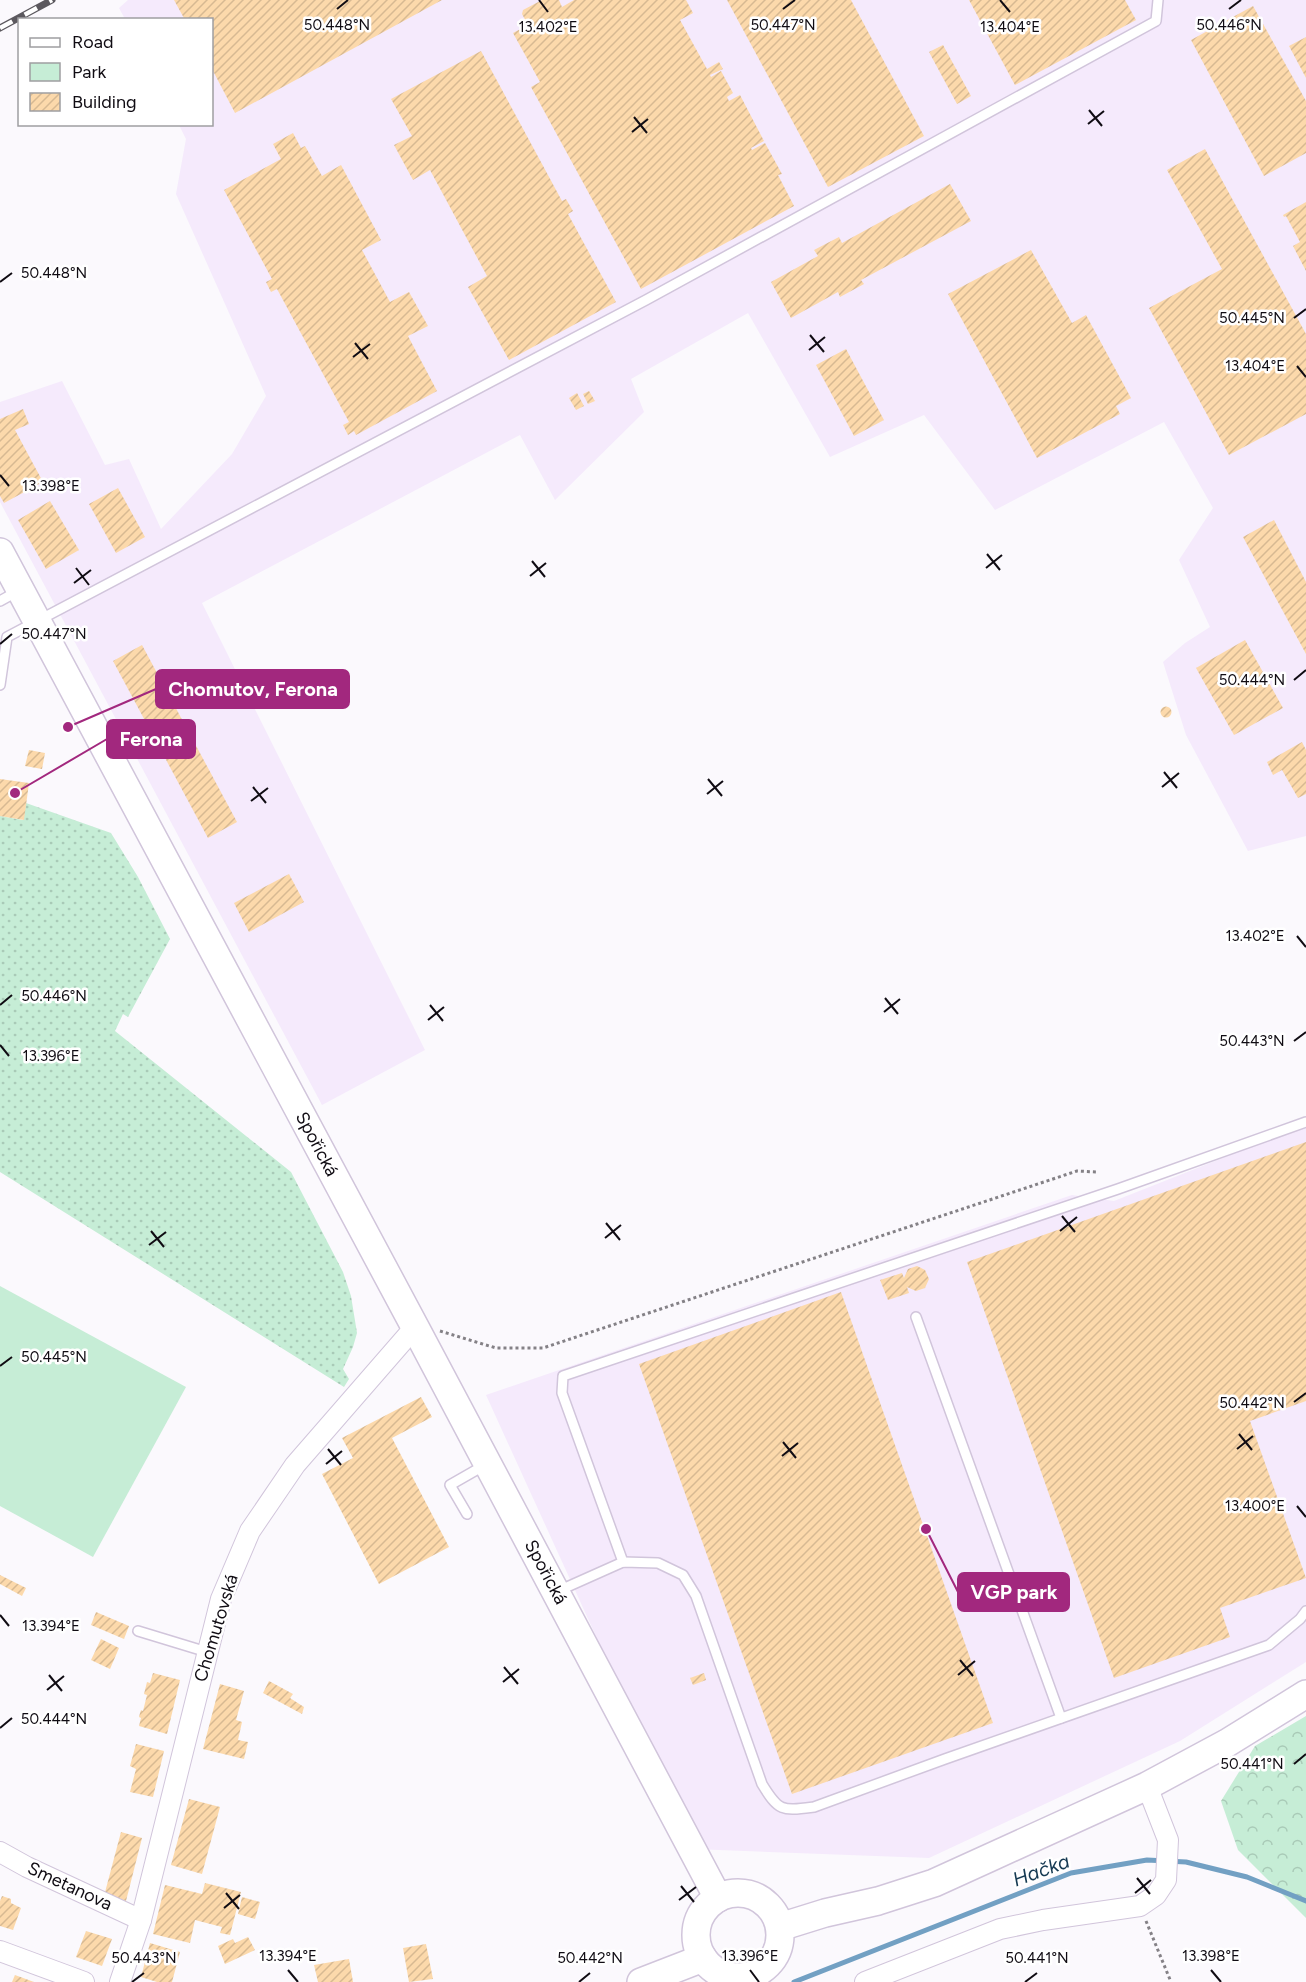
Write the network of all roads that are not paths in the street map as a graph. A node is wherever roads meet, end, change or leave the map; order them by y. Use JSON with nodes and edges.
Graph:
{"nodes":[{"id":1,"x":1158,"y":0,"type":"edge"},
{"id":2,"x":0,"y":552,"type":"edge"},
{"id":3,"x":10,"y":595,"type":"edge"},
{"id":4,"x":38,"y":622,"type":"junction"},
{"id":5,"x":4,"y":639,"type":"edge"},
{"id":6,"x":0,"y":685,"type":"edge"},
{"id":7,"x":1306,"y":1122,"type":"edge"},
{"id":8,"x":916,"y":1317,"type":"dead end"},
{"id":9,"x":415,"y":1327,"type":"junction"},
{"id":10,"x":487,"y":1464,"type":"junction"},
{"id":11,"x":467,"y":1514,"type":"dead end"},
{"id":12,"x":623,"y":1562,"type":"junction"},
{"id":13,"x":556,"y":1592,"type":"junction"},
{"id":14,"x":1306,"y":1611,"type":"edge"},
{"id":15,"x":138,"y":1631,"type":"dead end"},
{"id":16,"x":207,"y":1652,"type":"junction"},
{"id":17,"x":1306,"y":1694,"type":"edge"},
{"id":18,"x":1061,"y":1718,"type":"junction"},
{"id":19,"x":1147,"y":1786,"type":"junction"},
{"id":20,"x":0,"y":1852,"type":"edge"},
{"id":21,"x":717,"y":1898,"type":"junction"},
{"id":22,"x":141,"y":1920,"type":"junction"},
{"id":23,"x":780,"y":1927,"type":"junction"},
{"id":24,"x":0,"y":1951,"type":"edge"},
{"id":25,"x":703,"y":1958,"type":"junction"},
{"id":26,"x":759,"y":1977,"type":"edge"},
{"id":27,"x":84,"y":1982,"type":"edge"},
{"id":28,"x":120,"y":1982,"type":"edge"},
{"id":29,"x":641,"y":1982,"type":"edge"},
{"id":30,"x":865,"y":1982,"type":"edge"}],
"edges":[{"from":1,"to":4,"type":"lane"},
{"from":2,"to":3,"type":"street","name":"Spořická"},
{"from":3,"to":4,"type":"street","name":"Spořická"},
{"from":4,"to":5,"type":"lane"},
{"from":4,"to":9,"type":"street","name":"Spořická"},
{"from":5,"to":6,"type":"lane"},
{"from":7,"to":12,"type":"lane"},
{"from":8,"to":18,"type":"lane"},
{"from":9,"to":10,"type":"street","name":"Spořická"},
{"from":9,"to":16,"type":"street","name":"Chomutovská"},
{"from":10,"to":11,"type":"lane"},
{"from":10,"to":13,"type":"street","name":"Spořická"},
{"from":12,"to":13,"type":"lane"},
{"from":12,"to":18,"type":"lane"},
{"from":13,"to":21,"type":"street","name":"Spořická"},
{"from":14,"to":18,"type":"lane"},
{"from":15,"to":16,"type":"lane"},
{"from":16,"to":22,"type":"street","name":"Chomutovská"},
{"from":17,"to":19,"type":"street"},
{"from":19,"to":23,"type":"street"},
{"from":19,"to":30,"type":"street"},
{"from":20,"to":22,"type":"street","name":"Smetanova"},
{"from":21,"to":23,"type":"street"},
{"from":21,"to":25,"type":"street"},
{"from":22,"to":28,"type":"street","name":"Chomutovská"},
{"from":23,"to":26,"type":"street"},
{"from":24,"to":27,"type":"street"},
{"from":25,"to":26,"type":"street"},
{"from":25,"to":29,"type":"street"}]}
